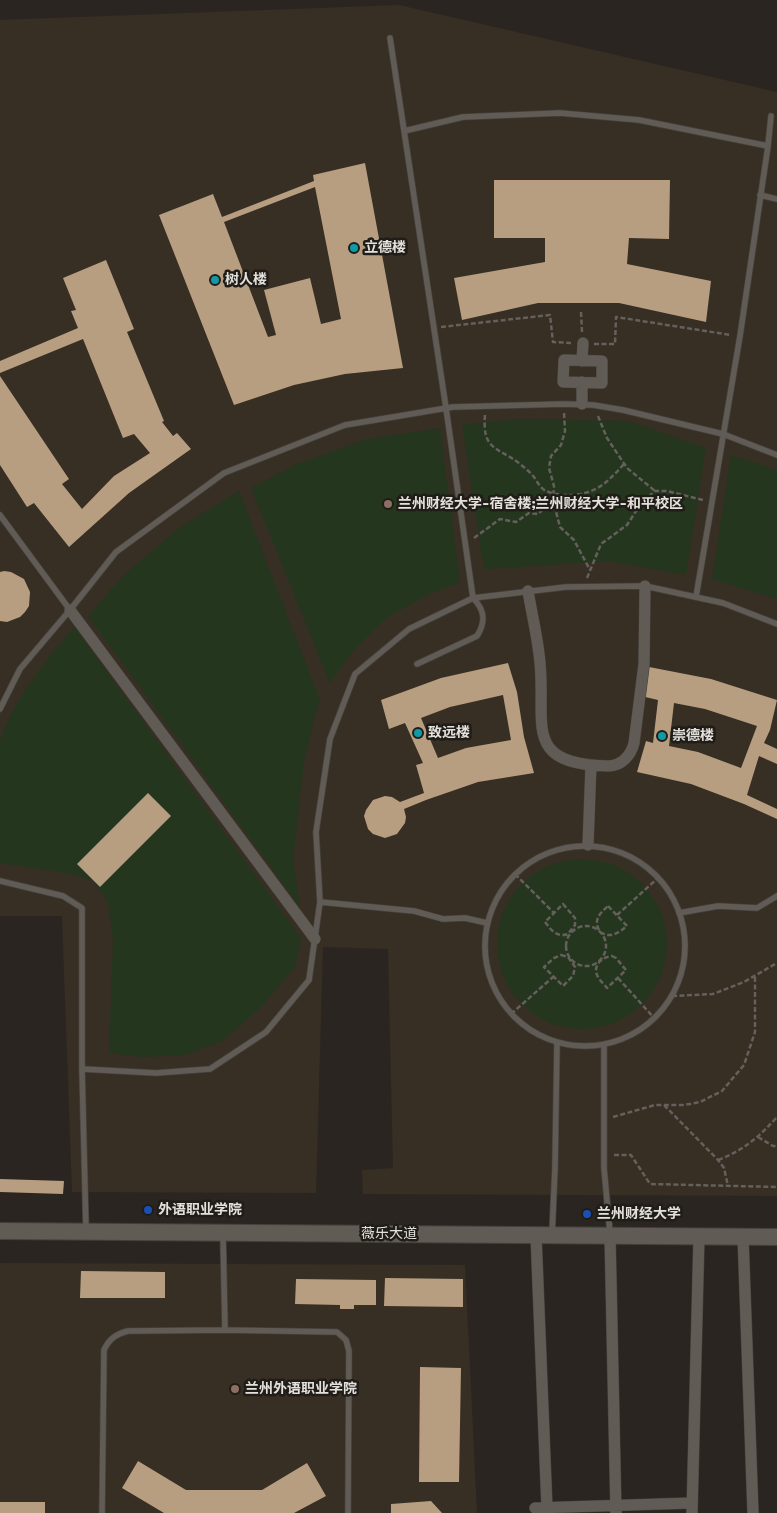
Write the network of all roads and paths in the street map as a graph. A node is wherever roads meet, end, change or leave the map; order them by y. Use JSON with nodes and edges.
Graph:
{"nodes":[{"id":1,"x":390,"y":38,"type":"dead end"},
{"id":2,"x":771,"y":116,"type":"dead end"},
{"id":3,"x":404,"y":131,"type":"junction"},
{"id":4,"x":768,"y":146,"type":"junction"},
{"id":5,"x":760,"y":195,"type":"junction"},
{"id":6,"x":777,"y":199,"type":"edge"},
{"id":7,"x":581,"y":312,"type":"dead end"},
{"id":8,"x":434,"y":327,"type":"junction"},
{"id":9,"x":740,"y":336,"type":"junction"},
{"id":10,"x":583,"y":343,"type":"junction"},
{"id":11,"x":582,"y":361,"type":"junction"},
{"id":12,"x":582,"y":382,"type":"junction"},
{"id":13,"x":564,"y":404,"type":"junction"},
{"id":14,"x":587,"y":405,"type":"junction"},
{"id":15,"x":486,"y":406,"type":"junction"},
{"id":16,"x":446,"y":408,"type":"junction"},
{"id":17,"x":723,"y":434,"type":"junction"},
{"id":18,"x":777,"y":455,"type":"edge"},
{"id":19,"x":624,"y":464,"type":"junction"},
{"id":20,"x":655,"y":491,"type":"junction"},
{"id":21,"x":554,"y":494,"type":"junction"},
{"id":22,"x":553,"y":500,"type":"junction"},
{"id":23,"x":711,"y":502,"type":"junction"},
{"id":24,"x":0,"y":515,"type":"edge"},
{"id":25,"x":466,"y":544,"type":"junction"},
{"id":26,"x":590,"y":570,"type":"junction"},
{"id":27,"x":645,"y":586,"type":"junction"},
{"id":28,"x":583,"y":587,"type":"junction"},
{"id":29,"x":528,"y":591,"type":"junction"},
{"id":30,"x":696,"y":597,"type":"junction"},
{"id":31,"x":473,"y":598,"type":"junction"},
{"id":32,"x":70,"y":610,"type":"junction"},
{"id":33,"x":777,"y":624,"type":"edge"},
{"id":34,"x":417,"y":664,"type":"dead end"},
{"id":35,"x":0,"y":709,"type":"edge"},
{"id":36,"x":591,"y":765,"type":"junction"},
{"id":37,"x":588,"y":845,"type":"junction"},
{"id":38,"x":514,"y":874,"type":"junction"},
{"id":39,"x":658,"y":878,"type":"junction"},
{"id":40,"x":0,"y":881,"type":"edge"},
{"id":41,"x":777,"y":896,"type":"edge"},
{"id":42,"x":320,"y":902,"type":"junction"},
{"id":43,"x":554,"y":913,"type":"junction"},
{"id":44,"x":679,"y":913,"type":"junction"},
{"id":45,"x":617,"y":916,"type":"junction"},
{"id":46,"x":487,"y":923,"type":"junction"},
{"id":47,"x":571,"y":931,"type":"junction"},
{"id":48,"x":600,"y":932,"type":"junction"},
{"id":49,"x":315,"y":939,"type":"junction"},
{"id":50,"x":571,"y":960,"type":"junction"},
{"id":51,"x":600,"y":961,"type":"junction"},
{"id":52,"x":777,"y":963,"type":"edge"},
{"id":53,"x":755,"y":976,"type":"junction"},
{"id":54,"x":553,"y":977,"type":"junction"},
{"id":55,"x":618,"y":978,"type":"junction"},
{"id":56,"x":672,"y":996,"type":"junction"},
{"id":57,"x":511,"y":1014,"type":"junction"},
{"id":58,"x":654,"y":1019,"type":"junction"},
{"id":59,"x":557,"y":1044,"type":"junction"},
{"id":60,"x":604,"y":1045,"type":"junction"},
{"id":61,"x":82,"y":1069,"type":"junction"},
{"id":62,"x":664,"y":1105,"type":"junction"},
{"id":63,"x":777,"y":1117,"type":"edge"},
{"id":64,"x":604,"y":1120,"type":"junction"},
{"id":65,"x":758,"y":1137,"type":"junction"},
{"id":66,"x":777,"y":1146,"type":"edge"},
{"id":67,"x":604,"y":1154,"type":"junction"},
{"id":68,"x":718,"y":1160,"type":"junction"},
{"id":69,"x":728,"y":1186,"type":"junction"},
{"id":70,"x":777,"y":1187,"type":"edge"},
{"id":71,"x":0,"y":1231,"type":"edge"},
{"id":72,"x":86,"y":1232,"type":"junction"},
{"id":73,"x":223,"y":1232,"type":"junction"},
{"id":74,"x":544,"y":1235,"type":"junction"},
{"id":75,"x":610,"y":1235,"type":"junction"},
{"id":76,"x":699,"y":1236,"type":"junction"},
{"id":77,"x":743,"y":1236,"type":"junction"},
{"id":78,"x":777,"y":1237,"type":"edge"},
{"id":79,"x":225,"y":1330,"type":"junction"},
{"id":80,"x":535,"y":1508,"type":"dead end"},
{"id":81,"x":547,"y":1508,"type":"junction"},
{"id":82,"x":692,"y":1508,"type":"edge"},
{"id":83,"x":616,"y":1509,"type":"edge"},
{"id":84,"x":102,"y":1513,"type":"edge"},
{"id":85,"x":348,"y":1513,"type":"edge"},
{"id":86,"x":754,"y":1513,"type":"edge"}],
"edges":[{"from":1,"to":3,"type":"lane"},
{"from":2,"to":4,"type":"lane"},
{"from":3,"to":4,"type":"lane"},
{"from":3,"to":8,"type":"lane"},
{"from":4,"to":5,"type":"lane"},
{"from":5,"to":6,"type":"lane"},
{"from":5,"to":9,"type":"lane"},
{"from":7,"to":10,"type":"path"},
{"from":8,"to":10,"type":"path"},
{"from":8,"to":16,"type":"lane"},
{"from":9,"to":10,"type":"path"},
{"from":9,"to":17,"type":"lane"},
{"from":10,"to":11,"type":"street"},
{"from":11,"to":12,"type":"street"},
{"from":11,"to":12,"type":"street"},
{"from":12,"to":14,"type":"street"},
{"from":13,"to":14,"type":"lane"},
{"from":13,"to":15,"type":"lane"},
{"from":13,"to":21,"type":"path"},
{"from":14,"to":17,"type":"lane"},
{"from":14,"to":19,"type":"path"},
{"from":15,"to":16,"type":"lane"},
{"from":15,"to":21,"type":"path"},
{"from":16,"to":25,"type":"lane"},
{"from":16,"to":32,"type":"lane"},
{"from":17,"to":18,"type":"lane"},
{"from":17,"to":23,"type":"lane"},
{"from":19,"to":20,"type":"path"},
{"from":19,"to":21,"type":"path"},
{"from":20,"to":23,"type":"path"},
{"from":20,"to":26,"type":"path"},
{"from":21,"to":22,"type":"path"},
{"from":22,"to":25,"type":"path"},
{"from":22,"to":26,"type":"path"},
{"from":23,"to":30,"type":"lane"},
{"from":24,"to":32,"type":"lane"},
{"from":25,"to":31,"type":"lane"},
{"from":26,"to":28,"type":"path"},
{"from":27,"to":28,"type":"lane"},
{"from":27,"to":30,"type":"lane"},
{"from":27,"to":36,"type":"street"},
{"from":28,"to":29,"type":"lane"},
{"from":29,"to":31,"type":"lane"},
{"from":29,"to":36,"type":"street"},
{"from":30,"to":33,"type":"lane"},
{"from":31,"to":34,"type":"lane"},
{"from":31,"to":42,"type":"lane"},
{"from":32,"to":35,"type":"lane"},
{"from":32,"to":49,"type":"street"},
{"from":36,"to":37,"type":"street"},
{"from":37,"to":38,"type":"lane"},
{"from":37,"to":39,"type":"lane"},
{"from":38,"to":43,"type":"path"},
{"from":38,"to":46,"type":"lane"},
{"from":39,"to":44,"type":"lane"},
{"from":39,"to":45,"type":"path"},
{"from":40,"to":61,"type":"lane"},
{"from":41,"to":44,"type":"lane"},
{"from":42,"to":46,"type":"lane"},
{"from":42,"to":49,"type":"lane"},
{"from":43,"to":47,"type":"path"},
{"from":43,"to":47,"type":"path"},
{"from":44,"to":56,"type":"lane"},
{"from":45,"to":48,"type":"path"},
{"from":45,"to":48,"type":"path"},
{"from":46,"to":57,"type":"lane"},
{"from":47,"to":48,"type":"path"},
{"from":47,"to":50,"type":"path"},
{"from":48,"to":51,"type":"path"},
{"from":49,"to":61,"type":"lane"},
{"from":50,"to":51,"type":"path"},
{"from":50,"to":54,"type":"path"},
{"from":50,"to":54,"type":"path"},
{"from":51,"to":55,"type":"path"},
{"from":51,"to":55,"type":"path"},
{"from":52,"to":53,"type":"path"},
{"from":53,"to":56,"type":"path"},
{"from":53,"to":62,"type":"path"},
{"from":54,"to":57,"type":"path"},
{"from":55,"to":58,"type":"path"},
{"from":56,"to":58,"type":"lane"},
{"from":57,"to":59,"type":"lane"},
{"from":58,"to":60,"type":"lane"},
{"from":59,"to":60,"type":"lane"},
{"from":59,"to":74,"type":"lane"},
{"from":60,"to":64,"type":"lane"},
{"from":61,"to":72,"type":"lane"},
{"from":62,"to":64,"type":"path"},
{"from":62,"to":68,"type":"path"},
{"from":63,"to":65,"type":"path"},
{"from":64,"to":67,"type":"lane"},
{"from":65,"to":66,"type":"path"},
{"from":65,"to":68,"type":"path"},
{"from":67,"to":69,"type":"path"},
{"from":67,"to":75,"type":"lane"},
{"from":68,"to":69,"type":"path"},
{"from":69,"to":70,"type":"path"},
{"from":71,"to":72,"type":"main road","name":"薇乐大道"},
{"from":72,"to":73,"type":"main road","name":"薇乐大道"},
{"from":73,"to":74,"type":"main road","name":"薇乐大道"},
{"from":73,"to":79,"type":"lane"},
{"from":74,"to":75,"type":"main road","name":"薇乐大道"},
{"from":74,"to":81,"type":"street"},
{"from":75,"to":76,"type":"main road","name":"薇乐大道"},
{"from":75,"to":83,"type":"street"},
{"from":76,"to":77,"type":"main road","name":"薇乐大道"},
{"from":76,"to":82,"type":"street"},
{"from":77,"to":78,"type":"main road","name":"薇乐大道"},
{"from":77,"to":86,"type":"street"},
{"from":79,"to":84,"type":"lane"},
{"from":79,"to":85,"type":"lane"},
{"from":80,"to":81,"type":"street"},
{"from":81,"to":83,"type":"street"},
{"from":82,"to":83,"type":"street"}]}
